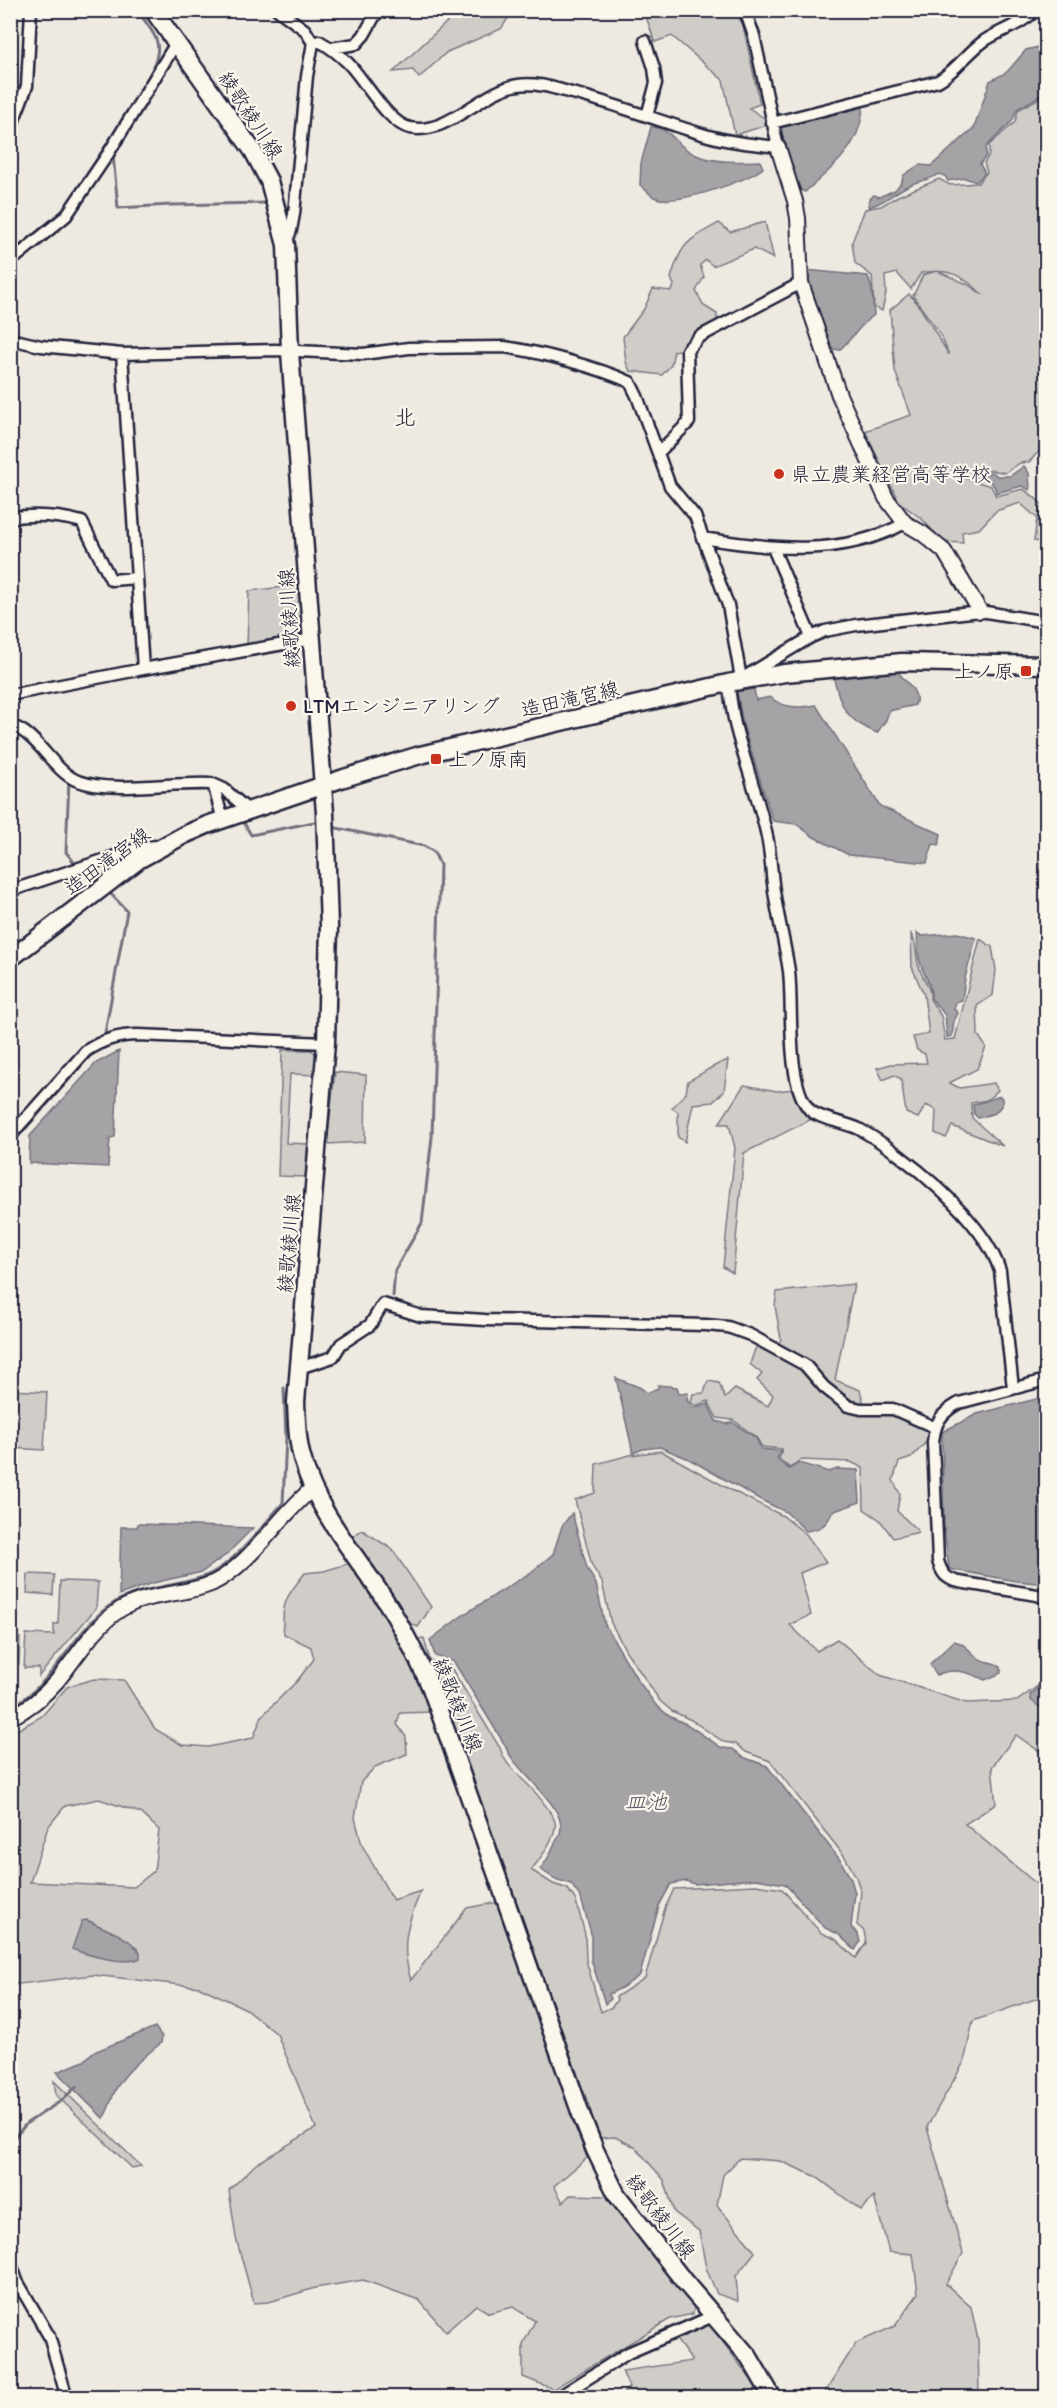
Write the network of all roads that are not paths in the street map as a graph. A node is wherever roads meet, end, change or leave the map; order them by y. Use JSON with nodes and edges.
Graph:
{"nodes":[{"id":1,"x":31,"y":10,"type":"edge"},
{"id":2,"x":153,"y":10,"type":"edge"},
{"id":3,"x":278,"y":10,"type":"edge"},
{"id":4,"x":378,"y":10,"type":"edge"},
{"id":5,"x":745,"y":10,"type":"edge"},
{"id":6,"x":1036,"y":10,"type":"edge"},
{"id":7,"x":645,"y":41,"type":"dead end"},
{"id":8,"x":176,"y":43,"type":"junction"},
{"id":9,"x":313,"y":43,"type":"junction"},
{"id":10,"x":331,"y":48,"type":"junction"},
{"id":11,"x":647,"y":116,"type":"junction"},
{"id":12,"x":772,"y":123,"type":"junction"},
{"id":13,"x":10,"y":130,"type":"edge"},
{"id":14,"x":778,"y":147,"type":"junction"},
{"id":15,"x":286,"y":213,"type":"junction"},
{"id":16,"x":10,"y":262,"type":"edge"},
{"id":17,"x":801,"y":283,"type":"junction"},
{"id":18,"x":10,"y":339,"type":"edge"},
{"id":19,"x":290,"y":352,"type":"junction"},
{"id":20,"x":122,"y":354,"type":"junction"},
{"id":21,"x":658,"y":453,"type":"junction"},
{"id":22,"x":10,"y":518,"type":"edge"},
{"id":23,"x":905,"y":523,"type":"junction"},
{"id":24,"x":702,"y":538,"type":"junction"},
{"id":25,"x":773,"y":548,"type":"junction"},
{"id":26,"x":137,"y":578,"type":"junction"},
{"id":27,"x":980,"y":611,"type":"junction"},
{"id":28,"x":1047,"y":622,"type":"edge"},
{"id":29,"x":811,"y":637,"type":"junction"},
{"id":30,"x":312,"y":639,"type":"junction"},
{"id":31,"x":1047,"y":665,"type":"edge"},
{"id":32,"x":143,"y":669,"type":"junction"},
{"id":33,"x":733,"y":682,"type":"junction"},
{"id":34,"x":10,"y":695,"type":"edge"},
{"id":35,"x":10,"y":726,"type":"edge"},
{"id":36,"x":213,"y":784,"type":"junction"},
{"id":37,"x":323,"y":785,"type":"junction"},
{"id":38,"x":249,"y":811,"type":"junction"},
{"id":39,"x":223,"y":819,"type":"junction"},
{"id":40,"x":161,"y":846,"type":"junction"},
{"id":41,"x":10,"y":891,"type":"edge"},
{"id":42,"x":10,"y":959,"type":"edge"},
{"id":43,"x":326,"y":1043,"type":"junction"},
{"id":44,"x":16,"y":1123,"type":"edge"},
{"id":45,"x":10,"y":1137,"type":"edge"},
{"id":46,"x":299,"y":1368,"type":"junction"},
{"id":47,"x":1047,"y":1380,"type":"edge"},
{"id":48,"x":1014,"y":1388,"type":"junction"},
{"id":49,"x":934,"y":1427,"type":"junction"},
{"id":50,"x":313,"y":1488,"type":"junction"},
{"id":51,"x":1047,"y":1599,"type":"edge"},
{"id":52,"x":10,"y":1718,"type":"edge"},
{"id":53,"x":10,"y":2260,"type":"edge"},
{"id":54,"x":713,"y":2316,"type":"junction"},
{"id":55,"x":67,"y":2397,"type":"edge"},
{"id":56,"x":556,"y":2397,"type":"edge"},
{"id":57,"x":773,"y":2397,"type":"edge"}],
"edges":[{"from":1,"to":13,"type":"street"},
{"from":2,"to":8,"type":"main road","name":"綾歌綾川線"},
{"from":3,"to":9,"type":"street"},
{"from":4,"to":10,"type":"street"},
{"from":5,"to":12,"type":"street"},
{"from":6,"to":12,"type":"street"},
{"from":7,"to":11,"type":"street"},
{"from":8,"to":15,"type":"main road","name":"綾歌綾川線"},
{"from":8,"to":16,"type":"street"},
{"from":9,"to":10,"type":"street"},
{"from":9,"to":15,"type":"street"},
{"from":10,"to":11,"type":"street"},
{"from":11,"to":14,"type":"street"},
{"from":12,"to":14,"type":"street"},
{"from":14,"to":17,"type":"street"},
{"from":15,"to":19,"type":"main road","name":"綾歌綾川線"},
{"from":17,"to":21,"type":"street"},
{"from":17,"to":23,"type":"street"},
{"from":18,"to":20,"type":"street"},
{"from":19,"to":20,"type":"street"},
{"from":19,"to":21,"type":"street"},
{"from":19,"to":30,"type":"main road","name":"綾歌綾川線"},
{"from":20,"to":26,"type":"street"},
{"from":21,"to":24,"type":"street"},
{"from":22,"to":26,"type":"street"},
{"from":23,"to":25,"type":"street"},
{"from":23,"to":27,"type":"street"},
{"from":24,"to":25,"type":"street"},
{"from":24,"to":33,"type":"street"},
{"from":25,"to":29,"type":"street"},
{"from":26,"to":32,"type":"street"},
{"from":27,"to":28,"type":"street"},
{"from":27,"to":29,"type":"street"},
{"from":29,"to":33,"type":"street"},
{"from":30,"to":32,"type":"street"},
{"from":30,"to":37,"type":"main road","name":"綾歌綾川線"},
{"from":31,"to":33,"type":"main road","name":"造田滝宮線"},
{"from":32,"to":34,"type":"street"},
{"from":33,"to":37,"type":"main road","name":"造田滝宮線"},
{"from":33,"to":48,"type":"street"},
{"from":35,"to":36,"type":"street"},
{"from":36,"to":38,"type":"street"},
{"from":36,"to":39,"type":"street"},
{"from":37,"to":38,"type":"main road","name":"造田滝宮線"},
{"from":37,"to":43,"type":"main road","name":"綾歌綾川線"},
{"from":38,"to":39,"type":"main road","name":"造田滝宮線"},
{"from":39,"to":40,"type":"main road","name":"造田滝宮線"},
{"from":40,"to":41,"type":"street"},
{"from":40,"to":42,"type":"main road","name":"造田滝宮線"},
{"from":43,"to":44,"type":"street"},
{"from":43,"to":46,"type":"main road","name":"綾歌綾川線"},
{"from":44,"to":45,"type":"street"},
{"from":46,"to":49,"type":"street"},
{"from":46,"to":50,"type":"main road","name":"綾歌綾川線"},
{"from":47,"to":48,"type":"street"},
{"from":48,"to":49,"type":"street"},
{"from":49,"to":51,"type":"street"},
{"from":50,"to":52,"type":"street"},
{"from":50,"to":54,"type":"main road","name":"綾歌綾川線"},
{"from":53,"to":55,"type":"street"},
{"from":54,"to":56,"type":"street"},
{"from":54,"to":57,"type":"main road","name":"綾歌綾川線"}]}
